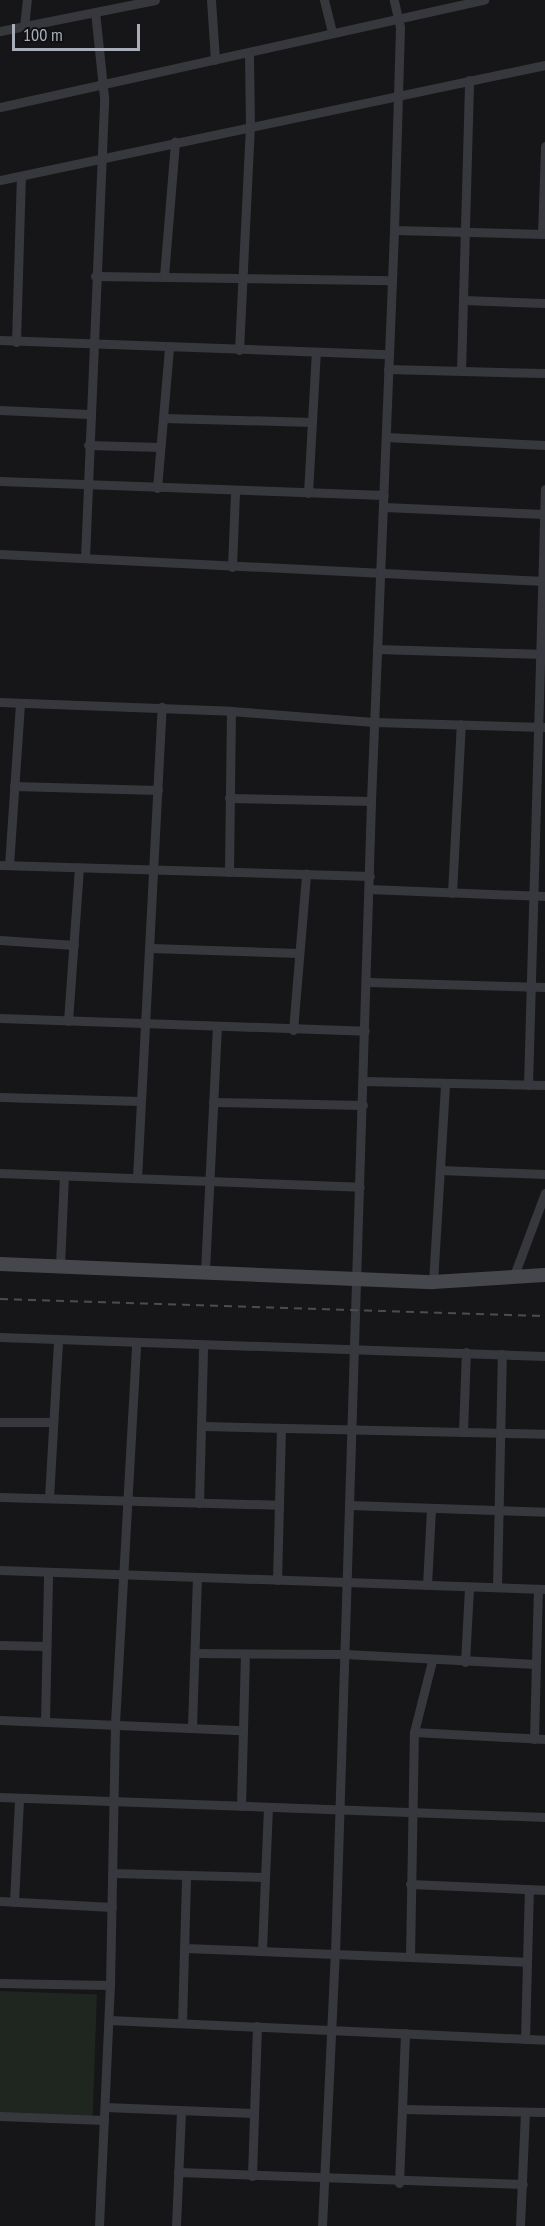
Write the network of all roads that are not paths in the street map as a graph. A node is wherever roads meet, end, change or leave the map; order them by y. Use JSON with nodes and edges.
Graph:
{"nodes":[{"id":1,"x":27,"y":0,"type":"edge"},
{"id":2,"x":155,"y":0,"type":"edge"},
{"id":3,"x":211,"y":0,"type":"edge"},
{"id":4,"x":324,"y":0,"type":"edge"},
{"id":5,"x":394,"y":0,"type":"edge"},
{"id":6,"x":484,"y":0,"type":"edge"},
{"id":7,"x":139,"y":2,"type":"edge"},
{"id":8,"x":95,"y":12,"type":"junction"},
{"id":9,"x":400,"y":18,"type":"junction"},
{"id":10,"x":24,"y":27,"type":"junction"},
{"id":11,"x":0,"y":31,"type":"edge"},
{"id":12,"x":332,"y":33,"type":"junction"},
{"id":13,"x":249,"y":53,"type":"junction"},
{"id":14,"x":215,"y":60,"type":"junction"},
{"id":15,"x":545,"y":65,"type":"edge"},
{"id":16,"x":469,"y":80,"type":"junction"},
{"id":17,"x":103,"y":81,"type":"junction"},
{"id":18,"x":398,"y":94,"type":"junction"},
{"id":19,"x":0,"y":107,"type":"edge"},
{"id":20,"x":250,"y":127,"type":"junction"},
{"id":21,"x":175,"y":141,"type":"junction"},
{"id":22,"x":545,"y":146,"type":"edge"},
{"id":23,"x":100,"y":156,"type":"junction"},
{"id":24,"x":21,"y":176,"type":"junction"},
{"id":25,"x":0,"y":180,"type":"edge"},
{"id":26,"x":394,"y":230,"type":"junction"},
{"id":27,"x":466,"y":231,"type":"junction"},
{"id":28,"x":543,"y":234,"type":"edge"},
{"id":29,"x":95,"y":276,"type":"junction"},
{"id":30,"x":164,"y":276,"type":"junction"},
{"id":31,"x":244,"y":276,"type":"junction"},
{"id":32,"x":392,"y":280,"type":"junction"},
{"id":33,"x":463,"y":300,"type":"junction"},
{"id":34,"x":545,"y":303,"type":"edge"},
{"id":35,"x":0,"y":340,"type":"edge"},
{"id":36,"x":16,"y":342,"type":"junction"},
{"id":37,"x":92,"y":345,"type":"junction"},
{"id":38,"x":169,"y":347,"type":"junction"},
{"id":39,"x":239,"y":350,"type":"junction"},
{"id":40,"x":316,"y":352,"type":"junction"},
{"id":41,"x":388,"y":354,"type":"junction"},
{"id":42,"x":388,"y":369,"type":"junction"},
{"id":43,"x":461,"y":370,"type":"junction"},
{"id":44,"x":545,"y":373,"type":"edge"},
{"id":45,"x":0,"y":410,"type":"edge"},
{"id":46,"x":88,"y":414,"type":"junction"},
{"id":47,"x":163,"y":418,"type":"junction"},
{"id":48,"x":312,"y":422,"type":"junction"},
{"id":49,"x":386,"y":437,"type":"junction"},
{"id":50,"x":88,"y":445,"type":"junction"},
{"id":51,"x":545,"y":445,"type":"edge"},
{"id":52,"x":160,"y":447,"type":"junction"},
{"id":53,"x":0,"y":481,"type":"edge"},
{"id":54,"x":86,"y":487,"type":"junction"},
{"id":55,"x":157,"y":488,"type":"junction"},
{"id":56,"x":545,"y":489,"type":"edge"},
{"id":57,"x":235,"y":491,"type":"junction"},
{"id":58,"x":308,"y":493,"type":"junction"},
{"id":59,"x":384,"y":495,"type":"junction"},
{"id":60,"x":384,"y":507,"type":"junction"},
{"id":61,"x":544,"y":514,"type":"edge"},
{"id":62,"x":0,"y":554,"type":"edge"},
{"id":63,"x":85,"y":558,"type":"junction"},
{"id":64,"x":232,"y":567,"type":"junction"},
{"id":65,"x":381,"y":575,"type":"junction"},
{"id":66,"x":544,"y":581,"type":"edge"},
{"id":67,"x":377,"y":649,"type":"junction"},
{"id":68,"x":543,"y":654,"type":"edge"},
{"id":69,"x":0,"y":702,"type":"edge"},
{"id":70,"x":20,"y":703,"type":"junction"},
{"id":71,"x":162,"y":707,"type":"junction"},
{"id":72,"x":231,"y":711,"type":"junction"},
{"id":73,"x":374,"y":722,"type":"junction"},
{"id":74,"x":461,"y":724,"type":"junction"},
{"id":75,"x":542,"y":727,"type":"edge"},
{"id":76,"x":14,"y":786,"type":"junction"},
{"id":77,"x":158,"y":790,"type":"junction"},
{"id":78,"x":229,"y":798,"type":"junction"},
{"id":79,"x":371,"y":801,"type":"junction"},
{"id":80,"x":5,"y":865,"type":"edge"},
{"id":81,"x":79,"y":867,"type":"junction"},
{"id":82,"x":156,"y":870,"type":"junction"},
{"id":83,"x":229,"y":872,"type":"junction"},
{"id":84,"x":306,"y":874,"type":"junction"},
{"id":85,"x":370,"y":876,"type":"junction"},
{"id":86,"x":369,"y":889,"type":"junction"},
{"id":87,"x":452,"y":893,"type":"junction"},
{"id":88,"x":540,"y":896,"type":"edge"},
{"id":89,"x":0,"y":940,"type":"edge"},
{"id":90,"x":74,"y":945,"type":"junction"},
{"id":91,"x":151,"y":948,"type":"junction"},
{"id":92,"x":299,"y":953,"type":"junction"},
{"id":93,"x":368,"y":982,"type":"junction"},
{"id":94,"x":531,"y":986,"type":"junction"},
{"id":95,"x":545,"y":987,"type":"edge"},
{"id":96,"x":0,"y":1018,"type":"edge"},
{"id":97,"x":68,"y":1021,"type":"junction"},
{"id":98,"x":146,"y":1023,"type":"junction"},
{"id":99,"x":217,"y":1026,"type":"junction"},
{"id":100,"x":293,"y":1030,"type":"junction"},
{"id":101,"x":365,"y":1031,"type":"junction"},
{"id":102,"x":364,"y":1081,"type":"junction"},
{"id":103,"x":445,"y":1083,"type":"junction"},
{"id":104,"x":528,"y":1085,"type":"junction"},
{"id":105,"x":545,"y":1085,"type":"edge"},
{"id":106,"x":0,"y":1097,"type":"edge"},
{"id":107,"x":140,"y":1101,"type":"junction"},
{"id":108,"x":213,"y":1102,"type":"junction"},
{"id":109,"x":363,"y":1105,"type":"junction"},
{"id":110,"x":440,"y":1170,"type":"junction"},
{"id":111,"x":0,"y":1173,"type":"edge"},
{"id":112,"x":545,"y":1174,"type":"edge"},
{"id":113,"x":64,"y":1176,"type":"junction"},
{"id":114,"x":137,"y":1178,"type":"junction"},
{"id":115,"x":210,"y":1180,"type":"junction"},
{"id":116,"x":360,"y":1186,"type":"junction"},
{"id":117,"x":545,"y":1193,"type":"edge"},
{"id":118,"x":0,"y":1264,"type":"edge"},
{"id":119,"x":60,"y":1266,"type":"junction"},
{"id":120,"x":205,"y":1271,"type":"junction"},
{"id":121,"x":545,"y":1275,"type":"edge"},
{"id":122,"x":356,"y":1277,"type":"junction"},
{"id":123,"x":513,"y":1278,"type":"junction"},
{"id":124,"x":433,"y":1282,"type":"junction"},
{"id":125,"x":0,"y":1337,"type":"edge"},
{"id":126,"x":58,"y":1342,"type":"junction"},
{"id":127,"x":136,"y":1345,"type":"junction"},
{"id":128,"x":203,"y":1345,"type":"junction"},
{"id":129,"x":354,"y":1347,"type":"junction"},
{"id":130,"x":466,"y":1352,"type":"junction"},
{"id":131,"x":502,"y":1354,"type":"junction"},
{"id":132,"x":545,"y":1356,"type":"edge"},
{"id":133,"x":0,"y":1422,"type":"edge"},
{"id":134,"x":52,"y":1422,"type":"junction"},
{"id":135,"x":202,"y":1426,"type":"junction"},
{"id":136,"x":352,"y":1428,"type":"junction"},
{"id":137,"x":281,"y":1429,"type":"junction"},
{"id":138,"x":463,"y":1432,"type":"junction"},
{"id":139,"x":501,"y":1432,"type":"junction"},
{"id":140,"x":545,"y":1434,"type":"edge"},
{"id":141,"x":0,"y":1497,"type":"edge"},
{"id":142,"x":49,"y":1498,"type":"junction"},
{"id":143,"x":129,"y":1501,"type":"junction"},
{"id":144,"x":199,"y":1503,"type":"junction"},
{"id":145,"x":278,"y":1505,"type":"junction"},
{"id":146,"x":349,"y":1505,"type":"junction"},
{"id":147,"x":431,"y":1508,"type":"junction"},
{"id":148,"x":499,"y":1510,"type":"junction"},
{"id":149,"x":545,"y":1512,"type":"edge"},
{"id":150,"x":0,"y":1570,"type":"edge"},
{"id":151,"x":48,"y":1572,"type":"junction"},
{"id":152,"x":123,"y":1574,"type":"junction"},
{"id":153,"x":197,"y":1577,"type":"junction"},
{"id":154,"x":277,"y":1580,"type":"junction"},
{"id":155,"x":348,"y":1582,"type":"junction"},
{"id":156,"x":427,"y":1585,"type":"junction"},
{"id":157,"x":469,"y":1587,"type":"junction"},
{"id":158,"x":497,"y":1587,"type":"junction"},
{"id":159,"x":542,"y":1589,"type":"edge"},
{"id":160,"x":0,"y":1645,"type":"edge"},
{"id":161,"x":45,"y":1646,"type":"junction"},
{"id":162,"x":195,"y":1653,"type":"junction"},
{"id":163,"x":245,"y":1654,"type":"junction"},
{"id":164,"x":345,"y":1654,"type":"junction"},
{"id":165,"x":432,"y":1661,"type":"junction"},
{"id":166,"x":465,"y":1662,"type":"junction"},
{"id":167,"x":535,"y":1664,"type":"junction"},
{"id":168,"x":0,"y":1720,"type":"edge"},
{"id":169,"x":45,"y":1721,"type":"junction"},
{"id":170,"x":115,"y":1723,"type":"junction"},
{"id":171,"x":192,"y":1727,"type":"junction"},
{"id":172,"x":242,"y":1730,"type":"junction"},
{"id":173,"x":414,"y":1732,"type":"junction"},
{"id":174,"x":534,"y":1739,"type":"junction"},
{"id":175,"x":545,"y":1739,"type":"edge"},
{"id":176,"x":0,"y":1797,"type":"edge"},
{"id":177,"x":19,"y":1798,"type":"junction"},
{"id":178,"x":113,"y":1801,"type":"junction"},
{"id":179,"x":241,"y":1806,"type":"junction"},
{"id":180,"x":268,"y":1807,"type":"junction"},
{"id":181,"x":338,"y":1809,"type":"junction"},
{"id":182,"x":413,"y":1812,"type":"junction"},
{"id":183,"x":545,"y":1817,"type":"edge"},
{"id":184,"x":112,"y":1873,"type":"junction"},
{"id":185,"x":186,"y":1876,"type":"junction"},
{"id":186,"x":265,"y":1877,"type":"junction"},
{"id":187,"x":410,"y":1884,"type":"junction"},
{"id":188,"x":529,"y":1889,"type":"junction"},
{"id":189,"x":545,"y":1890,"type":"edge"},
{"id":190,"x":0,"y":1901,"type":"edge"},
{"id":191,"x":14,"y":1902,"type":"junction"},
{"id":192,"x":112,"y":1907,"type":"junction"},
{"id":193,"x":185,"y":1948,"type":"junction"},
{"id":194,"x":262,"y":1950,"type":"junction"},
{"id":195,"x":335,"y":1954,"type":"junction"},
{"id":196,"x":410,"y":1957,"type":"junction"},
{"id":197,"x":527,"y":1962,"type":"junction"},
{"id":198,"x":0,"y":1983,"type":"edge"},
{"id":199,"x":110,"y":1985,"type":"junction"},
{"id":200,"x":109,"y":2020,"type":"junction"},
{"id":201,"x":182,"y":2023,"type":"junction"},
{"id":202,"x":257,"y":2026,"type":"junction"},
{"id":203,"x":330,"y":2030,"type":"junction"},
{"id":204,"x":405,"y":2033,"type":"junction"},
{"id":205,"x":525,"y":2039,"type":"junction"},
{"id":206,"x":545,"y":2040,"type":"edge"},
{"id":207,"x":105,"y":2107,"type":"junction"},
{"id":208,"x":402,"y":2109,"type":"junction"},
{"id":209,"x":181,"y":2110,"type":"junction"},
{"id":210,"x":525,"y":2112,"type":"junction"},
{"id":211,"x":545,"y":2112,"type":"edge"},
{"id":212,"x":253,"y":2113,"type":"junction"},
{"id":213,"x":0,"y":2116,"type":"edge"},
{"id":214,"x":104,"y":2120,"type":"junction"},
{"id":215,"x":178,"y":2172,"type":"junction"},
{"id":216,"x":252,"y":2176,"type":"junction"},
{"id":217,"x":324,"y":2179,"type":"junction"},
{"id":218,"x":399,"y":2182,"type":"junction"},
{"id":219,"x":523,"y":2184,"type":"junction"},
{"id":220,"x":99,"y":2226,"type":"edge"},
{"id":221,"x":176,"y":2226,"type":"edge"},
{"id":222,"x":322,"y":2226,"type":"edge"},
{"id":223,"x":520,"y":2226,"type":"edge"}],
"edges":[{"from":1,"to":10,"type":"street"},
{"from":2,"to":7,"type":"street"},
{"from":3,"to":14,"type":"street"},
{"from":4,"to":12,"type":"street"},
{"from":5,"to":9,"type":"street"},
{"from":6,"to":9,"type":"street"},
{"from":7,"to":8,"type":"street"},
{"from":8,"to":10,"type":"street"},
{"from":8,"to":17,"type":"street"},
{"from":9,"to":12,"type":"street"},
{"from":9,"to":18,"type":"street"},
{"from":10,"to":11,"type":"street"},
{"from":12,"to":13,"type":"street"},
{"from":13,"to":14,"type":"street"},
{"from":13,"to":20,"type":"street"},
{"from":14,"to":17,"type":"street"},
{"from":15,"to":16,"type":"street"},
{"from":16,"to":18,"type":"street"},
{"from":16,"to":27,"type":"street"},
{"from":17,"to":19,"type":"street"},
{"from":17,"to":23,"type":"street"},
{"from":18,"to":20,"type":"street"},
{"from":18,"to":26,"type":"street"},
{"from":20,"to":21,"type":"street"},
{"from":20,"to":31,"type":"street"},
{"from":21,"to":23,"type":"street"},
{"from":21,"to":30,"type":"street"},
{"from":22,"to":28,"type":"street"},
{"from":23,"to":24,"type":"street"},
{"from":23,"to":29,"type":"street"},
{"from":24,"to":25,"type":"street"},
{"from":24,"to":36,"type":"street"},
{"from":26,"to":27,"type":"street"},
{"from":26,"to":32,"type":"street"},
{"from":27,"to":28,"type":"street"},
{"from":27,"to":33,"type":"street"},
{"from":29,"to":30,"type":"street"},
{"from":29,"to":37,"type":"street"},
{"from":30,"to":31,"type":"street"},
{"from":31,"to":32,"type":"street"},
{"from":31,"to":39,"type":"street"},
{"from":32,"to":41,"type":"street"},
{"from":33,"to":34,"type":"street"},
{"from":33,"to":43,"type":"street"},
{"from":35,"to":36,"type":"street"},
{"from":36,"to":37,"type":"street"},
{"from":37,"to":38,"type":"street"},
{"from":37,"to":46,"type":"street"},
{"from":38,"to":39,"type":"street"},
{"from":38,"to":47,"type":"street"},
{"from":39,"to":40,"type":"street"},
{"from":40,"to":41,"type":"street"},
{"from":40,"to":48,"type":"street"},
{"from":41,"to":42,"type":"street"},
{"from":42,"to":43,"type":"street"},
{"from":42,"to":49,"type":"street"},
{"from":43,"to":44,"type":"street"},
{"from":45,"to":46,"type":"street"},
{"from":46,"to":50,"type":"street"},
{"from":47,"to":48,"type":"street"},
{"from":47,"to":52,"type":"street"},
{"from":48,"to":58,"type":"street"},
{"from":49,"to":51,"type":"street"},
{"from":49,"to":59,"type":"street"},
{"from":50,"to":52,"type":"street"},
{"from":50,"to":54,"type":"street"},
{"from":52,"to":55,"type":"street"},
{"from":53,"to":54,"type":"street"},
{"from":54,"to":55,"type":"street"},
{"from":54,"to":63,"type":"street"},
{"from":55,"to":57,"type":"street"},
{"from":56,"to":61,"type":"street"},
{"from":57,"to":58,"type":"street"},
{"from":57,"to":64,"type":"street"},
{"from":58,"to":59,"type":"street"},
{"from":59,"to":60,"type":"street"},
{"from":60,"to":61,"type":"street"},
{"from":60,"to":65,"type":"street"},
{"from":61,"to":66,"type":"street"},
{"from":62,"to":63,"type":"street"},
{"from":63,"to":64,"type":"street"},
{"from":64,"to":65,"type":"street"},
{"from":65,"to":66,"type":"street"},
{"from":65,"to":67,"type":"street"},
{"from":66,"to":68,"type":"street"},
{"from":67,"to":68,"type":"street"},
{"from":67,"to":73,"type":"street"},
{"from":68,"to":75,"type":"street"},
{"from":69,"to":70,"type":"street"},
{"from":70,"to":71,"type":"street"},
{"from":70,"to":76,"type":"street"},
{"from":71,"to":72,"type":"street"},
{"from":71,"to":77,"type":"street"},
{"from":72,"to":73,"type":"street"},
{"from":72,"to":78,"type":"street"},
{"from":73,"to":74,"type":"street"},
{"from":73,"to":79,"type":"street"},
{"from":74,"to":75,"type":"street"},
{"from":74,"to":87,"type":"street"},
{"from":75,"to":88,"type":"street"},
{"from":76,"to":77,"type":"street"},
{"from":76,"to":80,"type":"street"},
{"from":77,"to":82,"type":"street"},
{"from":78,"to":79,"type":"street"},
{"from":78,"to":83,"type":"street"},
{"from":79,"to":85,"type":"street"},
{"from":80,"to":81,"type":"street"},
{"from":81,"to":82,"type":"street"},
{"from":81,"to":90,"type":"street"},
{"from":82,"to":83,"type":"street"},
{"from":82,"to":91,"type":"street"},
{"from":83,"to":84,"type":"street"},
{"from":84,"to":85,"type":"street"},
{"from":84,"to":92,"type":"street"},
{"from":85,"to":86,"type":"street"},
{"from":86,"to":87,"type":"street"},
{"from":86,"to":93,"type":"street"},
{"from":87,"to":88,"type":"street"},
{"from":88,"to":94,"type":"street"},
{"from":89,"to":90,"type":"street"},
{"from":90,"to":97,"type":"street"},
{"from":91,"to":92,"type":"street"},
{"from":91,"to":98,"type":"street"},
{"from":92,"to":100,"type":"street"},
{"from":93,"to":94,"type":"street"},
{"from":93,"to":101,"type":"street"},
{"from":94,"to":95,"type":"street"},
{"from":94,"to":104,"type":"street"},
{"from":96,"to":97,"type":"street"},
{"from":97,"to":98,"type":"street"},
{"from":98,"to":99,"type":"street"},
{"from":98,"to":107,"type":"street"},
{"from":99,"to":100,"type":"street"},
{"from":99,"to":108,"type":"street"},
{"from":100,"to":101,"type":"street"},
{"from":101,"to":102,"type":"street"},
{"from":102,"to":103,"type":"street"},
{"from":102,"to":109,"type":"street"},
{"from":103,"to":104,"type":"street"},
{"from":103,"to":110,"type":"street"},
{"from":104,"to":105,"type":"street"},
{"from":106,"to":107,"type":"street"},
{"from":107,"to":114,"type":"street"},
{"from":108,"to":109,"type":"street"},
{"from":108,"to":115,"type":"street"},
{"from":109,"to":116,"type":"street"},
{"from":110,"to":112,"type":"street"},
{"from":110,"to":124,"type":"street"},
{"from":111,"to":113,"type":"street"},
{"from":113,"to":114,"type":"street"},
{"from":113,"to":119,"type":"street"},
{"from":114,"to":115,"type":"street"},
{"from":115,"to":116,"type":"street"},
{"from":115,"to":120,"type":"street"},
{"from":116,"to":122,"type":"street"},
{"from":117,"to":123,"type":"street"},
{"from":118,"to":119,"type":"street"},
{"from":119,"to":120,"type":"street"},
{"from":120,"to":122,"type":"street"},
{"from":121,"to":123,"type":"street"},
{"from":122,"to":124,"type":"street"},
{"from":122,"to":129,"type":"street"},
{"from":123,"to":124,"type":"street"},
{"from":125,"to":126,"type":"street"},
{"from":126,"to":127,"type":"street"},
{"from":126,"to":134,"type":"street"},
{"from":127,"to":128,"type":"street"},
{"from":127,"to":143,"type":"street"},
{"from":128,"to":129,"type":"street"},
{"from":128,"to":135,"type":"street"},
{"from":129,"to":130,"type":"street"},
{"from":129,"to":136,"type":"street"},
{"from":130,"to":131,"type":"street"},
{"from":130,"to":138,"type":"street"},
{"from":131,"to":132,"type":"street"},
{"from":131,"to":139,"type":"street"},
{"from":133,"to":134,"type":"street"},
{"from":134,"to":142,"type":"street"},
{"from":135,"to":137,"type":"street"},
{"from":135,"to":144,"type":"street"},
{"from":136,"to":137,"type":"street"},
{"from":136,"to":138,"type":"street"},
{"from":136,"to":146,"type":"street"},
{"from":137,"to":145,"type":"street"},
{"from":138,"to":139,"type":"street"},
{"from":139,"to":140,"type":"street"},
{"from":139,"to":148,"type":"street"},
{"from":141,"to":142,"type":"street"},
{"from":142,"to":143,"type":"street"},
{"from":143,"to":144,"type":"street"},
{"from":143,"to":152,"type":"street"},
{"from":144,"to":145,"type":"street"},
{"from":145,"to":154,"type":"street"},
{"from":146,"to":147,"type":"street"},
{"from":146,"to":155,"type":"street"},
{"from":147,"to":148,"type":"street"},
{"from":147,"to":156,"type":"street"},
{"from":148,"to":149,"type":"street"},
{"from":148,"to":158,"type":"street"},
{"from":150,"to":151,"type":"street"},
{"from":151,"to":152,"type":"street"},
{"from":151,"to":161,"type":"street"},
{"from":152,"to":153,"type":"street"},
{"from":152,"to":170,"type":"street"},
{"from":153,"to":154,"type":"street"},
{"from":153,"to":162,"type":"street"},
{"from":154,"to":155,"type":"street"},
{"from":155,"to":156,"type":"street"},
{"from":155,"to":164,"type":"street"},
{"from":156,"to":157,"type":"street"},
{"from":157,"to":158,"type":"street"},
{"from":157,"to":166,"type":"street"},
{"from":158,"to":159,"type":"street"},
{"from":159,"to":167,"type":"street"},
{"from":160,"to":161,"type":"street"},
{"from":161,"to":169,"type":"street"},
{"from":162,"to":163,"type":"street"},
{"from":162,"to":171,"type":"street"},
{"from":163,"to":164,"type":"street"},
{"from":163,"to":172,"type":"street"},
{"from":164,"to":165,"type":"street"},
{"from":164,"to":181,"type":"street"},
{"from":165,"to":166,"type":"street"},
{"from":165,"to":173,"type":"street"},
{"from":166,"to":167,"type":"street"},
{"from":167,"to":174,"type":"street"},
{"from":168,"to":169,"type":"street"},
{"from":169,"to":170,"type":"street"},
{"from":170,"to":171,"type":"street"},
{"from":170,"to":178,"type":"street"},
{"from":171,"to":172,"type":"street"},
{"from":172,"to":179,"type":"street"},
{"from":173,"to":174,"type":"street"},
{"from":173,"to":182,"type":"street"},
{"from":174,"to":175,"type":"street"},
{"from":176,"to":177,"type":"street"},
{"from":177,"to":178,"type":"street"},
{"from":177,"to":191,"type":"street"},
{"from":178,"to":179,"type":"street"},
{"from":178,"to":184,"type":"street"},
{"from":179,"to":180,"type":"street"},
{"from":180,"to":181,"type":"street"},
{"from":180,"to":186,"type":"street"},
{"from":181,"to":182,"type":"street"},
{"from":181,"to":195,"type":"street"},
{"from":182,"to":183,"type":"street"},
{"from":182,"to":187,"type":"street"},
{"from":184,"to":185,"type":"street"},
{"from":184,"to":192,"type":"street"},
{"from":185,"to":186,"type":"street"},
{"from":185,"to":193,"type":"street"},
{"from":186,"to":194,"type":"street"},
{"from":187,"to":188,"type":"street"},
{"from":187,"to":196,"type":"street"},
{"from":188,"to":189,"type":"street"},
{"from":188,"to":197,"type":"street"},
{"from":190,"to":191,"type":"street"},
{"from":191,"to":192,"type":"street"},
{"from":192,"to":199,"type":"street"},
{"from":193,"to":194,"type":"street"},
{"from":193,"to":201,"type":"street"},
{"from":194,"to":195,"type":"street"},
{"from":195,"to":196,"type":"street"},
{"from":195,"to":203,"type":"street"},
{"from":196,"to":197,"type":"street"},
{"from":197,"to":205,"type":"street"},
{"from":198,"to":199,"type":"street"},
{"from":199,"to":200,"type":"street"},
{"from":200,"to":201,"type":"street"},
{"from":200,"to":207,"type":"street"},
{"from":201,"to":202,"type":"street"},
{"from":202,"to":203,"type":"street"},
{"from":202,"to":212,"type":"street"},
{"from":203,"to":204,"type":"street"},
{"from":203,"to":217,"type":"street"},
{"from":204,"to":205,"type":"street"},
{"from":204,"to":208,"type":"street"},
{"from":205,"to":206,"type":"street"},
{"from":207,"to":209,"type":"street"},
{"from":207,"to":214,"type":"street"},
{"from":208,"to":210,"type":"street"},
{"from":208,"to":218,"type":"street"},
{"from":209,"to":212,"type":"street"},
{"from":209,"to":215,"type":"street"},
{"from":210,"to":211,"type":"street"},
{"from":210,"to":219,"type":"street"},
{"from":212,"to":216,"type":"street"},
{"from":213,"to":214,"type":"street"},
{"from":214,"to":220,"type":"street"},
{"from":215,"to":216,"type":"street"},
{"from":215,"to":221,"type":"street"},
{"from":216,"to":217,"type":"street"},
{"from":217,"to":218,"type":"street"},
{"from":217,"to":222,"type":"street"},
{"from":218,"to":219,"type":"street"},
{"from":219,"to":223,"type":"street"}]}
